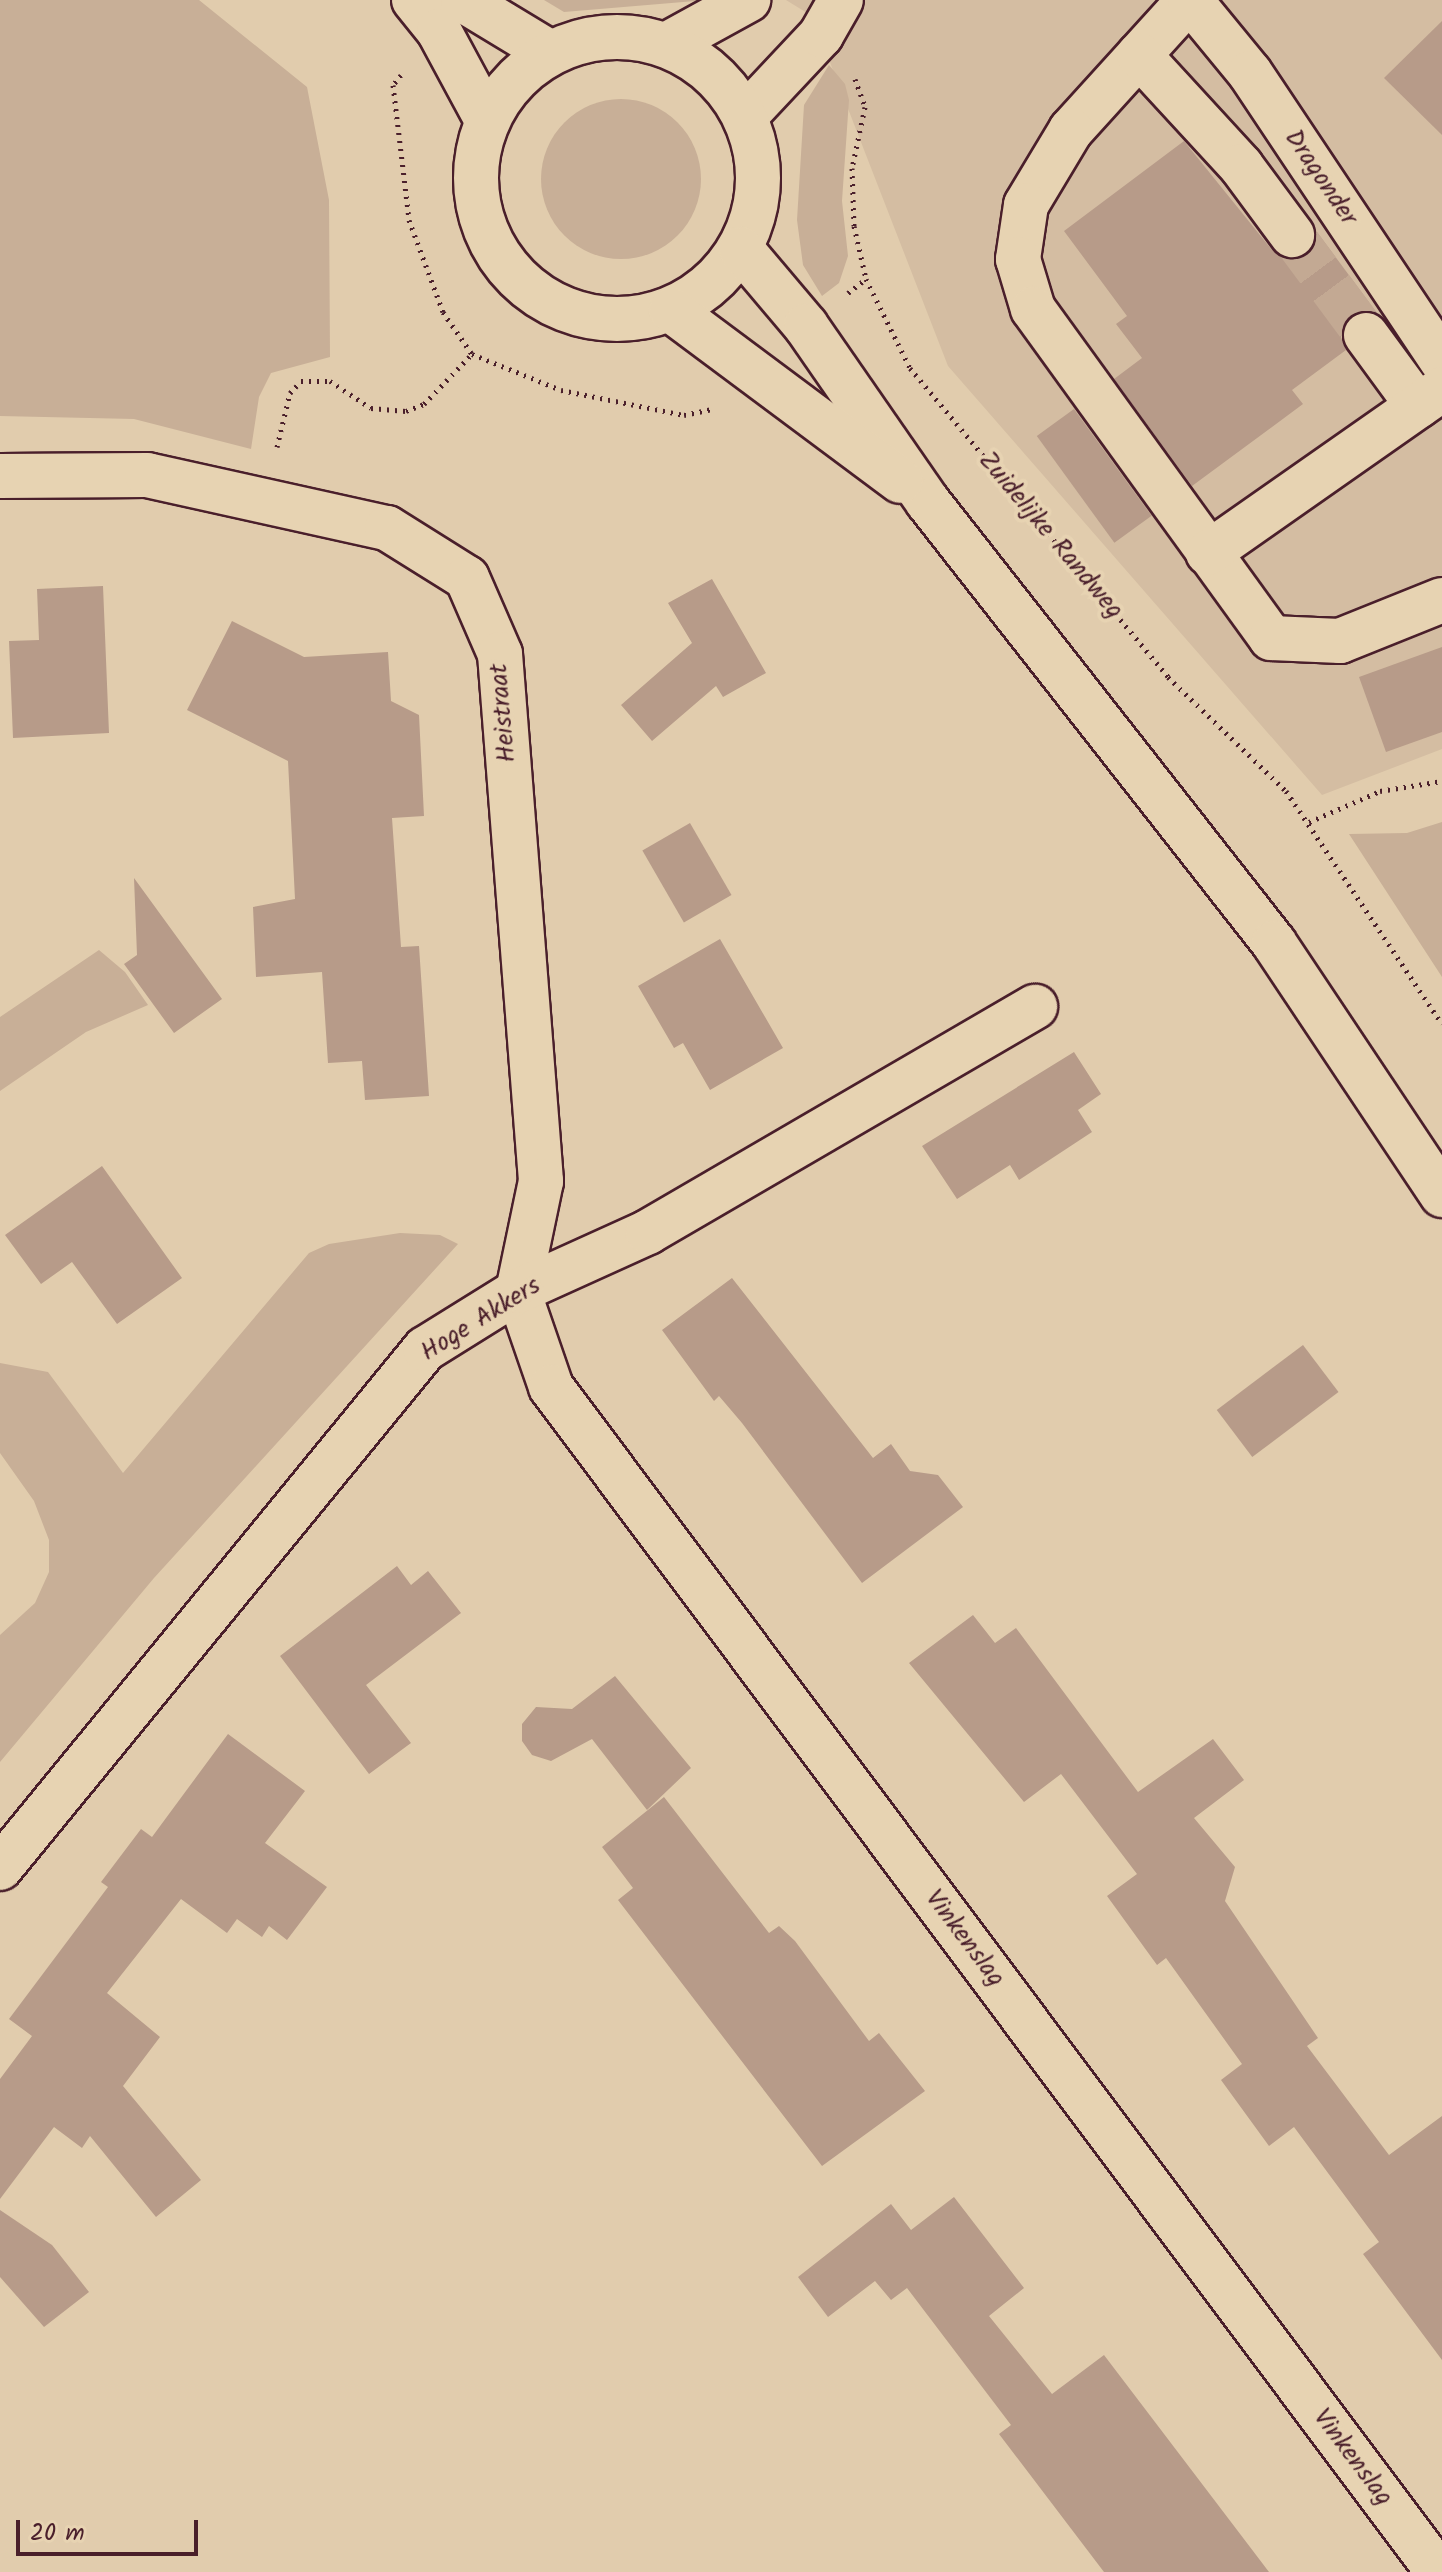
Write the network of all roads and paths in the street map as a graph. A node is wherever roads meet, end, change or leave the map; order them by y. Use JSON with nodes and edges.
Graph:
{"nodes":[{"id":1,"x":748,"y":0,"type":"edge"},
{"id":2,"x":1190,"y":0,"type":"edge"},
{"id":3,"x":439,"y":10,"type":"edge"},
{"id":4,"x":831,"y":18,"type":"edge"},
{"id":5,"x":666,"y":45,"type":"junction"},
{"id":6,"x":549,"y":52,"type":"junction"},
{"id":7,"x":1139,"y":55,"type":"junction"},
{"id":8,"x":746,"y":115,"type":"junction"},
{"id":9,"x":487,"y":120,"type":"junction"},
{"id":10,"x":1292,"y":235,"type":"tunnel mouth"},
{"id":11,"x":741,"y":249,"type":"junction"},
{"id":12,"x":671,"y":310,"type":"junction"},
{"id":13,"x":1366,"y":335,"type":"tunnel mouth"},
{"id":14,"x":1442,"y":361,"type":"edge"},
{"id":15,"x":1430,"y":397,"type":"edge"},
{"id":16,"x":0,"y":476,"type":"edge"},
{"id":17,"x":265,"y":502,"type":"junction"},
{"id":18,"x":928,"y":502,"type":"junction"},
{"id":19,"x":1208,"y":553,"type":"junction"},
{"id":20,"x":1442,"y":600,"type":"edge"},
{"id":21,"x":1442,"y":781,"type":"edge"},
{"id":22,"x":1309,"y":822,"type":"junction"},
{"id":23,"x":1035,"y":1007,"type":"dead end"},
{"id":24,"x":1442,"y":1024,"type":"edge"},
{"id":25,"x":1442,"y":1195,"type":"edge"},
{"id":26,"x":518,"y":1291,"type":"junction"},
{"id":27,"x":0,"y":1868,"type":"edge"},
{"id":28,"x":1438,"y":2572,"type":"edge"}],
"edges":[{"from":1,"to":5,"type":"street"},
{"from":2,"to":7,"type":"street"},
{"from":2,"to":14,"type":"street","name":"Dragonder"},
{"from":3,"to":6,"type":"street"},
{"from":3,"to":9,"type":"street"},
{"from":3,"to":17,"type":"path"},
{"from":4,"to":8,"type":"street"},
{"from":4,"to":22,"type":"path","name":"Zuidelijke Randweg"},
{"from":5,"to":6,"type":"street"},
{"from":5,"to":8,"type":"street"},
{"from":6,"to":9,"type":"street"},
{"from":7,"to":10,"type":"street"},
{"from":7,"to":19,"type":"street"},
{"from":8,"to":11,"type":"street"},
{"from":9,"to":12,"type":"street"},
{"from":11,"to":12,"type":"street"},
{"from":11,"to":18,"type":"street"},
{"from":12,"to":18,"type":"street"},
{"from":13,"to":15,"type":"street"},
{"from":15,"to":19,"type":"street"},
{"from":16,"to":17,"type":"street","name":"Heistraat"},
{"from":17,"to":26,"type":"street","name":"Heistraat"},
{"from":18,"to":25,"type":"street"},
{"from":19,"to":20,"type":"street"},
{"from":21,"to":22,"type":"path"},
{"from":22,"to":24,"type":"path","name":"Zuidelijke Randweg"},
{"from":23,"to":26,"type":"street","name":"Hoge Akkers"},
{"from":26,"to":27,"type":"street","name":"Hoge Akkers"},
{"from":26,"to":28,"type":"street","name":"Vinkenslag"}]}
